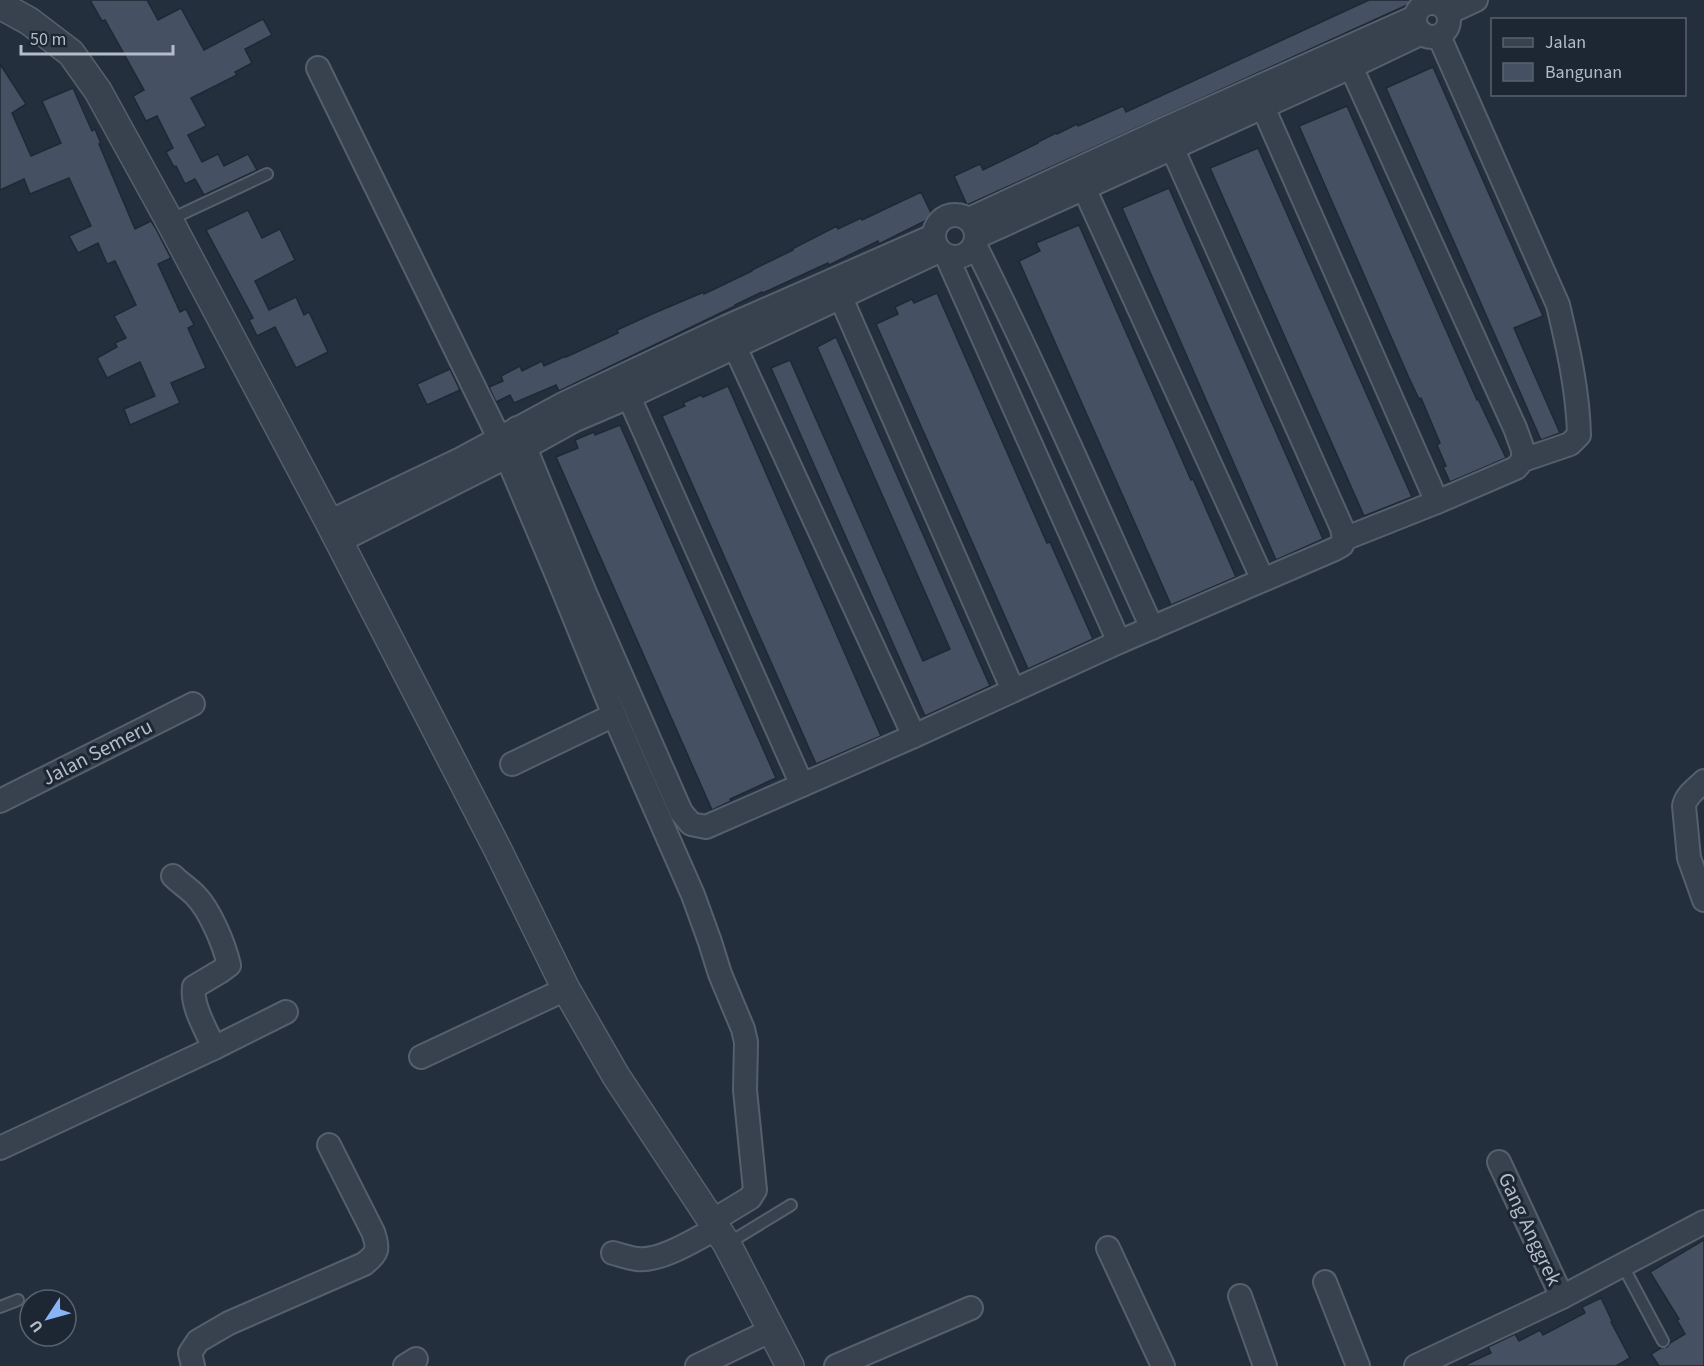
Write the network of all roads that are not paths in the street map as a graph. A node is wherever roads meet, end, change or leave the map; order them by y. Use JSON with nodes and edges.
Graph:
{"nodes":[{"id":1,"x":1476,"y":0,"type":"edge"},
{"id":2,"x":0,"y":5,"type":"edge"},
{"id":3,"x":1425,"y":28,"type":"junction"},
{"id":4,"x":1352,"y":67,"type":"junction"},
{"id":5,"x":318,"y":68,"type":"dead end"},
{"id":6,"x":1263,"y":107,"type":"junction"},
{"id":7,"x":1168,"y":139,"type":"junction"},
{"id":8,"x":267,"y":174,"type":"dead end"},
{"id":9,"x":1084,"y":188,"type":"junction"},
{"id":10,"x":169,"y":220,"type":"junction"},
{"id":11,"x":974,"y":234,"type":"junction"},
{"id":12,"x":940,"y":248,"type":"junction"},
{"id":13,"x":841,"y":298,"type":"junction"},
{"id":14,"x":730,"y":337,"type":"junction"},
{"id":15,"x":629,"y":397,"type":"junction"},
{"id":16,"x":1062,"y":431,"type":"junction"},
{"id":17,"x":512,"y":442,"type":"junction"},
{"id":18,"x":1031,"y":447,"type":"junction"},
{"id":19,"x":1523,"y":460,"type":"junction"},
{"id":20,"x":1437,"y":502,"type":"junction"},
{"id":21,"x":334,"y":532,"type":"junction"},
{"id":22,"x":1344,"y":539,"type":"junction"},
{"id":23,"x":1263,"y":580,"type":"junction"},
{"id":24,"x":1152,"y":628,"type":"junction"},
{"id":25,"x":1119,"y":642,"type":"junction"},
{"id":26,"x":1013,"y":690,"type":"junction"},
{"id":27,"x":193,"y":704,"type":"dead end"},
{"id":28,"x":614,"y":715,"type":"junction"},
{"id":29,"x":914,"y":736,"type":"junction"},
{"id":30,"x":512,"y":764,"type":"dead end"},
{"id":31,"x":1704,"y":781,"type":"edge"},
{"id":32,"x":802,"y":785,"type":"junction"},
{"id":33,"x":0,"y":801,"type":"edge"},
{"id":34,"x":173,"y":876,"type":"dead end"},
{"id":35,"x":1704,"y":900,"type":"edge"},
{"id":36,"x":566,"y":989,"type":"junction"},
{"id":37,"x":286,"y":1012,"type":"dead end"},
{"id":38,"x":214,"y":1048,"type":"junction"},
{"id":39,"x":421,"y":1057,"type":"dead end"},
{"id":40,"x":329,"y":1145,"type":"dead end"},
{"id":41,"x":0,"y":1148,"type":"edge"},
{"id":42,"x":1499,"y":1162,"type":"dead end"},
{"id":43,"x":791,"y":1205,"type":"dead end"},
{"id":44,"x":1704,"y":1222,"type":"edge"},
{"id":45,"x":719,"y":1231,"type":"junction"},
{"id":46,"x":1108,"y":1248,"type":"dead end"},
{"id":47,"x":613,"y":1253,"type":"dead end"},
{"id":48,"x":1623,"y":1266,"type":"junction"},
{"id":49,"x":1326,"y":1282,"type":"dead end"},
{"id":50,"x":1240,"y":1296,"type":"dead end"},
{"id":51,"x":1562,"y":1297,"type":"junction"},
{"id":52,"x":18,"y":1300,"type":"dead end"},
{"id":53,"x":0,"y":1307,"type":"edge"},
{"id":54,"x":971,"y":1308,"type":"dead end"},
{"id":55,"x":772,"y":1330,"type":"junction"},
{"id":56,"x":1663,"y":1341,"type":"dead end"},
{"id":57,"x":193,"y":1366,"type":"edge"},
{"id":58,"x":697,"y":1366,"type":"edge"},
{"id":59,"x":790,"y":1366,"type":"edge"},
{"id":60,"x":836,"y":1366,"type":"edge"},
{"id":61,"x":1163,"y":1366,"type":"edge"},
{"id":62,"x":1265,"y":1366,"type":"edge"},
{"id":63,"x":1358,"y":1366,"type":"edge"},
{"id":64,"x":1416,"y":1366,"type":"edge"}],
"edges":[{"from":1,"to":3,"type":"street"},
{"from":2,"to":10,"type":"street"},
{"from":3,"to":4,"type":"street"},
{"from":3,"to":7,"type":"street"},
{"from":3,"to":19,"type":"street"},
{"from":4,"to":6,"type":"street"},
{"from":4,"to":19,"type":"street"},
{"from":5,"to":17,"type":"street"},
{"from":6,"to":7,"type":"street"},
{"from":6,"to":20,"type":"street"},
{"from":7,"to":9,"type":"street"},
{"from":7,"to":11,"type":"street"},
{"from":7,"to":22,"type":"street"},
{"from":8,"to":10,"type":"lane"},
{"from":9,"to":11,"type":"street"},
{"from":9,"to":23,"type":"street"},
{"from":10,"to":21,"type":"street"},
{"from":11,"to":12,"type":"street"},
{"from":11,"to":12,"type":"street"},
{"from":11,"to":16,"type":"street"},
{"from":12,"to":13,"type":"street"},
{"from":12,"to":14,"type":"street"},
{"from":12,"to":18,"type":"street"},
{"from":13,"to":14,"type":"street"},
{"from":13,"to":26,"type":"street"},
{"from":14,"to":15,"type":"street"},
{"from":14,"to":17,"type":"street"},
{"from":14,"to":29,"type":"street"},
{"from":15,"to":17,"type":"street"},
{"from":15,"to":32,"type":"street"},
{"from":16,"to":18,"type":"street"},
{"from":16,"to":24,"type":"street"},
{"from":17,"to":21,"type":"street"},
{"from":17,"to":28,"type":"street"},
{"from":17,"to":32,"type":"street"},
{"from":18,"to":25,"type":"street"},
{"from":19,"to":20,"type":"street"},
{"from":20,"to":22,"type":"street"},
{"from":21,"to":36,"type":"street"},
{"from":22,"to":23,"type":"street"},
{"from":23,"to":24,"type":"street"},
{"from":24,"to":25,"type":"street"},
{"from":25,"to":26,"type":"street"},
{"from":26,"to":29,"type":"street"},
{"from":27,"to":33,"type":"street","name":"Jalan Semeru"},
{"from":28,"to":30,"type":"street"},
{"from":28,"to":45,"type":"street"},
{"from":29,"to":32,"type":"street"},
{"from":31,"to":35,"type":"street"},
{"from":34,"to":38,"type":"street"},
{"from":36,"to":39,"type":"street"},
{"from":36,"to":45,"type":"street"},
{"from":37,"to":38,"type":"street"},
{"from":38,"to":41,"type":"street"},
{"from":40,"to":57,"type":"street"},
{"from":42,"to":51,"type":"street","name":"Gang Anggrek"},
{"from":43,"to":45,"type":"lane"},
{"from":44,"to":48,"type":"street"},
{"from":45,"to":47,"type":"street"},
{"from":45,"to":55,"type":"street"},
{"from":46,"to":61,"type":"street"},
{"from":48,"to":51,"type":"street"},
{"from":48,"to":56,"type":"lane"},
{"from":49,"to":63,"type":"street"},
{"from":50,"to":62,"type":"street"},
{"from":51,"to":64,"type":"street"},
{"from":52,"to":53,"type":"lane"},
{"from":54,"to":60,"type":"street"},
{"from":55,"to":58,"type":"street"},
{"from":55,"to":59,"type":"street"}]}
